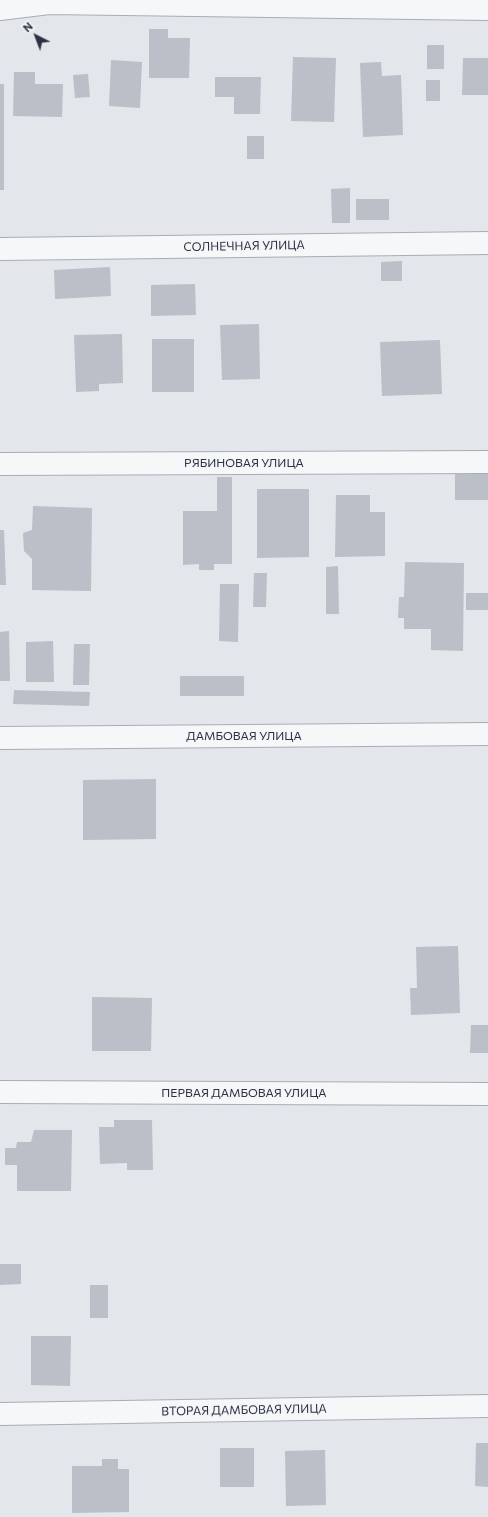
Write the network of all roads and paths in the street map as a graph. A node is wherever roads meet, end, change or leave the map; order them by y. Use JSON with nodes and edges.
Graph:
{"nodes":[{"id":1,"x":0,"y":9,"type":"edge"},
{"id":2,"x":488,"y":9,"type":"edge"},
{"id":3,"x":488,"y":243,"type":"edge"},
{"id":4,"x":0,"y":250,"type":"edge"},
{"id":5,"x":488,"y":462,"type":"edge"},
{"id":6,"x":0,"y":464,"type":"edge"},
{"id":7,"x":488,"y":734,"type":"edge"},
{"id":8,"x":0,"y":738,"type":"edge"},
{"id":9,"x":0,"y":1092,"type":"edge"},
{"id":10,"x":488,"y":1094,"type":"edge"},
{"id":11,"x":488,"y":1406,"type":"edge"},
{"id":12,"x":0,"y":1414,"type":"edge"}],
"edges":[{"from":1,"to":2,"type":"street"},
{"from":3,"to":4,"type":"street","name":"СОЛНЕЧНАЯ УЛИЦА"},
{"from":5,"to":6,"type":"street","name":"РЯБИНОВАЯ УЛИЦА"},
{"from":7,"to":8,"type":"street","name":"ДАМБОВАЯ УЛИЦА"},
{"from":9,"to":10,"type":"street","name":"ПЕРВАЯ ДАМБОВАЯ УЛИЦА"},
{"from":11,"to":12,"type":"street","name":"ВТОРАЯ ДАМБОВАЯ УЛИЦА"}]}
